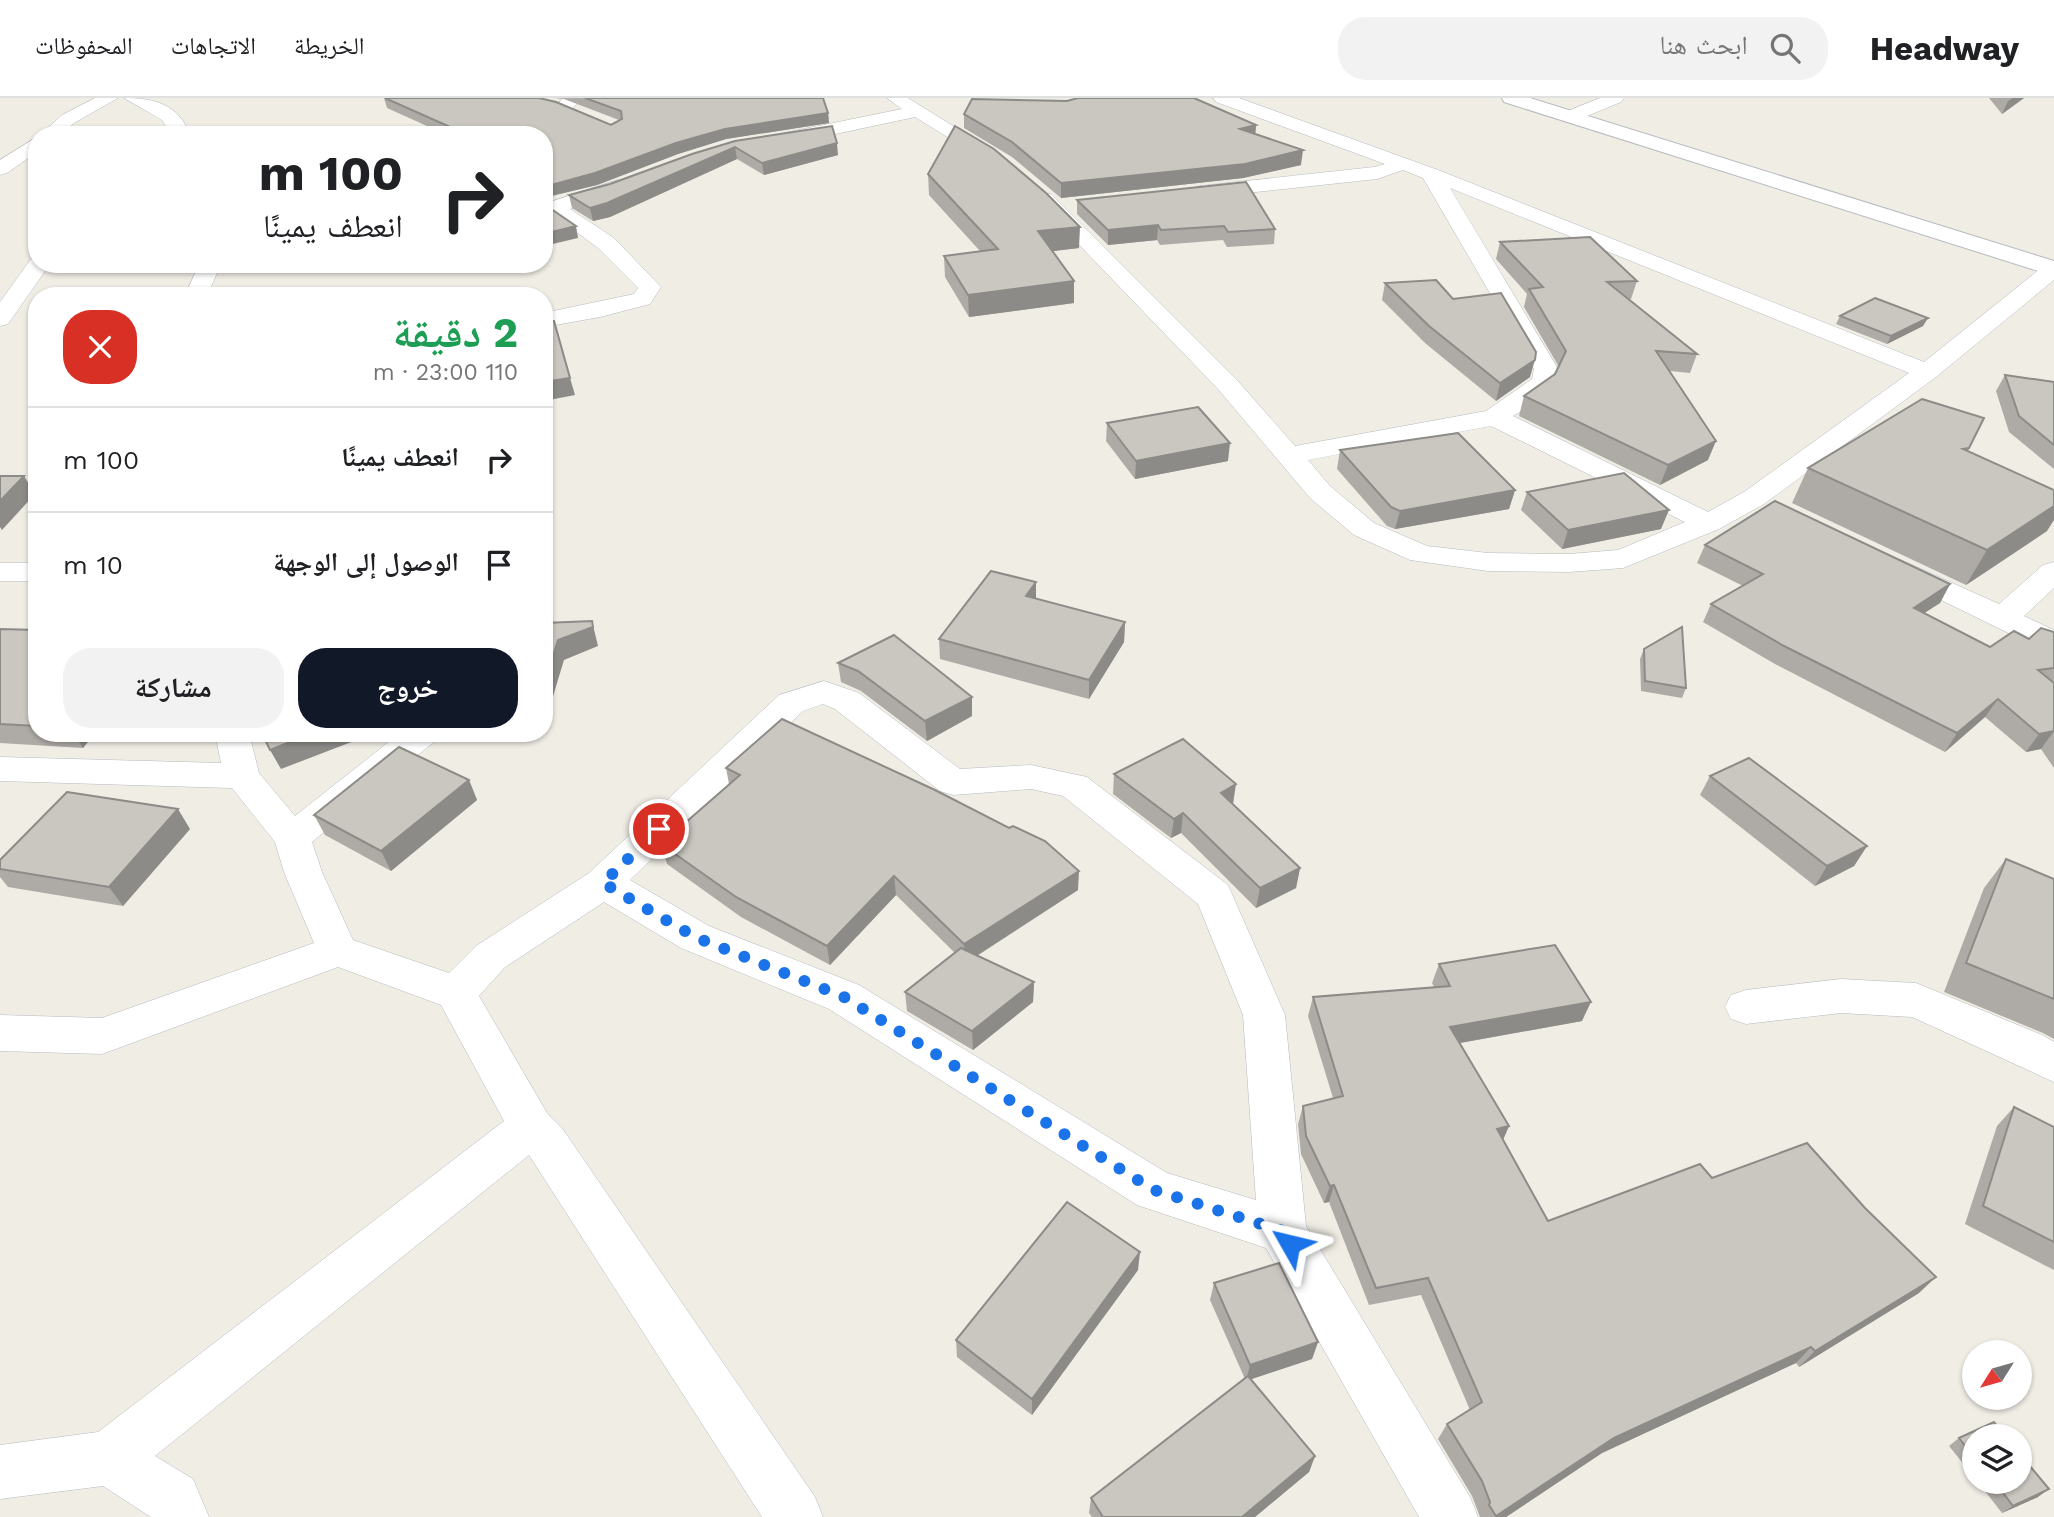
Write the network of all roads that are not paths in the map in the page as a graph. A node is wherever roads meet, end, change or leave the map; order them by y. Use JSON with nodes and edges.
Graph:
{"nodes":[{"id":1,"x":108,"y":98,"type":"edge"},
{"id":2,"x":133,"y":98,"type":"edge"},
{"id":3,"x":897,"y":98,"type":"edge"},
{"id":4,"x":1222,"y":98,"type":"edge"},
{"id":5,"x":1511,"y":98,"type":"edge"},
{"id":6,"x":1615,"y":98,"type":"edge"},
{"id":7,"x":544,"y":101,"type":"edge"},
{"id":8,"x":572,"y":105,"type":"edge"},
{"id":9,"x":1594,"y":107,"type":"junction"},
{"id":10,"x":1567,"y":108,"type":"edge"},
{"id":11,"x":920,"y":111,"type":"junction"},
{"id":12,"x":59,"y":126,"type":"edge"},
{"id":13,"x":179,"y":126,"type":"edge"},
{"id":14,"x":760,"y":143,"type":"edge"},
{"id":15,"x":28,"y":149,"type":"edge"},
{"id":16,"x":1402,"y":164,"type":"junction"},
{"id":17,"x":0,"y":169,"type":"edge"},
{"id":18,"x":1431,"y":174,"type":"junction"},
{"id":19,"x":640,"y":178,"type":"edge"},
{"id":20,"x":1176,"y":195,"type":"edge"},
{"id":21,"x":1082,"y":205,"type":"edge"},
{"id":22,"x":1055,"y":208,"type":"junction"},
{"id":23,"x":2054,"y":253,"type":"edge"},
{"id":24,"x":2054,"y":269,"type":"edge"},
{"id":25,"x":33,"y":273,"type":"edge"},
{"id":26,"x":553,"y":318,"type":"edge"},
{"id":27,"x":0,"y":319,"type":"edge"},
{"id":28,"x":1927,"y":372,"type":"junction"},
{"id":29,"x":1494,"y":417,"type":"junction"},
{"id":30,"x":1288,"y":456,"type":"junction"},
{"id":31,"x":1709,"y":523,"type":"junction"},
{"id":32,"x":1879,"y":558,"type":"edge"},
{"id":33,"x":2054,"y":571,"type":"edge"},
{"id":34,"x":0,"y":572,"type":"edge"},
{"id":35,"x":28,"y":572,"type":"edge"},
{"id":36,"x":2003,"y":618,"type":"junction"},
{"id":37,"x":2054,"y":643,"type":"edge"},
{"id":38,"x":234,"y":742,"type":"edge"},
{"id":39,"x":412,"y":742,"type":"edge"},
{"id":40,"x":0,"y":769,"type":"edge"},
{"id":41,"x":242,"y":776,"type":"junction"},
{"id":42,"x":292,"y":838,"type":"junction"},
{"id":43,"x":603,"y":883,"type":"junction"},
{"id":44,"x":338,"y":951,"type":"junction"},
{"id":45,"x":456,"y":993,"type":"junction"},
{"id":46,"x":1746,"y":1007,"type":"dead end"},
{"id":47,"x":0,"y":1033,"type":"edge"},
{"id":48,"x":2054,"y":1064,"type":"edge"},
{"id":49,"x":530,"y":1128,"type":"junction"},
{"id":50,"x":1283,"y":1231,"type":"junction"},
{"id":51,"x":108,"y":1458,"type":"junction"},
{"id":52,"x":0,"y":1472,"type":"edge"},
{"id":53,"x":181,"y":1517,"type":"edge"},
{"id":54,"x":795,"y":1517,"type":"edge"},
{"id":55,"x":1450,"y":1517,"type":"edge"}],
"edges":[{"from":1,"to":12,"type":"street"},
{"from":2,"to":13,"type":"street"},
{"from":3,"to":11,"type":"street"},
{"from":4,"to":16,"type":"street"},
{"from":5,"to":10,"type":"street"},
{"from":6,"to":9,"type":"street"},
{"from":7,"to":8,"type":"street"},
{"from":9,"to":10,"type":"street"},
{"from":9,"to":23,"type":"street"},
{"from":10,"to":24,"type":"street"},
{"from":11,"to":14,"type":"street"},
{"from":11,"to":22,"type":"street"},
{"from":15,"to":17,"type":"street"},
{"from":16,"to":18,"type":"street"},
{"from":16,"to":20,"type":"street"},
{"from":18,"to":28,"type":"street"},
{"from":18,"to":29,"type":"street"},
{"from":19,"to":26,"type":"street"},
{"from":21,"to":22,"type":"street"},
{"from":22,"to":30,"type":"street"},
{"from":24,"to":28,"type":"street"},
{"from":25,"to":27,"type":"street"},
{"from":28,"to":31,"type":"street"},
{"from":29,"to":30,"type":"street"},
{"from":29,"to":31,"type":"street"},
{"from":30,"to":31,"type":"street"},
{"from":32,"to":36,"type":"street"},
{"from":33,"to":36,"type":"street"},
{"from":34,"to":35,"type":"street"},
{"from":36,"to":37,"type":"street"},
{"from":38,"to":41,"type":"street"},
{"from":39,"to":42,"type":"street"},
{"from":40,"to":41,"type":"street"},
{"from":41,"to":42,"type":"street"},
{"from":42,"to":44,"type":"street"},
{"from":43,"to":45,"type":"street"},
{"from":43,"to":50,"type":"street"},
{"from":43,"to":50,"type":"street"},
{"from":44,"to":45,"type":"street"},
{"from":44,"to":47,"type":"street"},
{"from":45,"to":49,"type":"street"},
{"from":46,"to":48,"type":"street"},
{"from":49,"to":51,"type":"street"},
{"from":49,"to":54,"type":"street"},
{"from":50,"to":55,"type":"street"},
{"from":51,"to":52,"type":"street"},
{"from":51,"to":53,"type":"street"}]}
